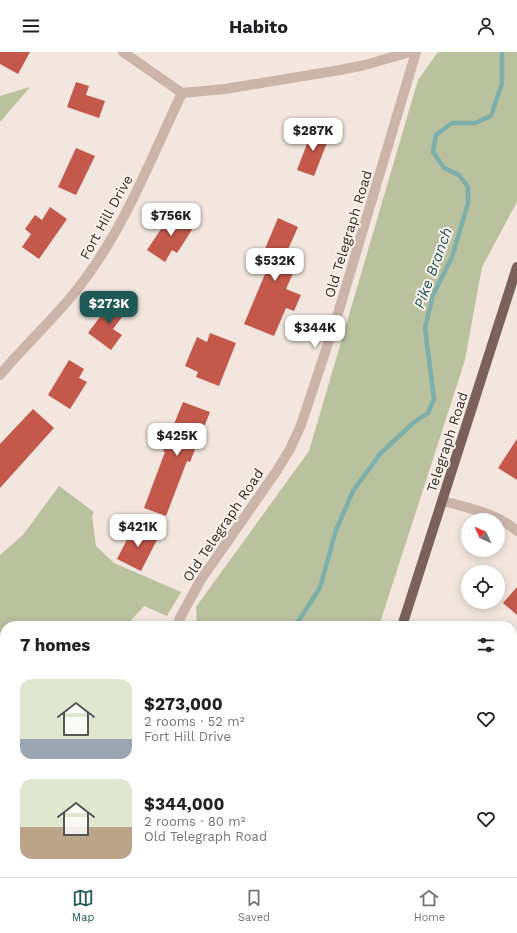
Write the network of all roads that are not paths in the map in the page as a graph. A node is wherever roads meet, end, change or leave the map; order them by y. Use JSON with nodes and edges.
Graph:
{"nodes":[{"id":1,"x":123,"y":52,"type":"edge"},
{"id":2,"x":410,"y":52,"type":"edge"},
{"id":3,"x":416,"y":52,"type":"edge"},
{"id":4,"x":182,"y":93,"type":"junction"},
{"id":5,"x":517,"y":267,"type":"edge"},
{"id":6,"x":0,"y":376,"type":"edge"},
{"id":7,"x":443,"y":501,"type":"junction"},
{"id":8,"x":517,"y":532,"type":"edge"},
{"id":9,"x":179,"y":621,"type":"edge"},
{"id":10,"x":404,"y":621,"type":"edge"}],
"edges":[{"from":1,"to":4,"type":"street"},
{"from":2,"to":4,"type":"street"},
{"from":3,"to":9,"type":"street","name":"Old Telegraph Road"},
{"from":4,"to":6,"type":"street","name":"Fort Hill Drive"},
{"from":5,"to":7,"type":"main road","name":"Telegraph Road"},
{"from":7,"to":8,"type":"street"},
{"from":7,"to":10,"type":"main road","name":"Telegraph Road"}]}
